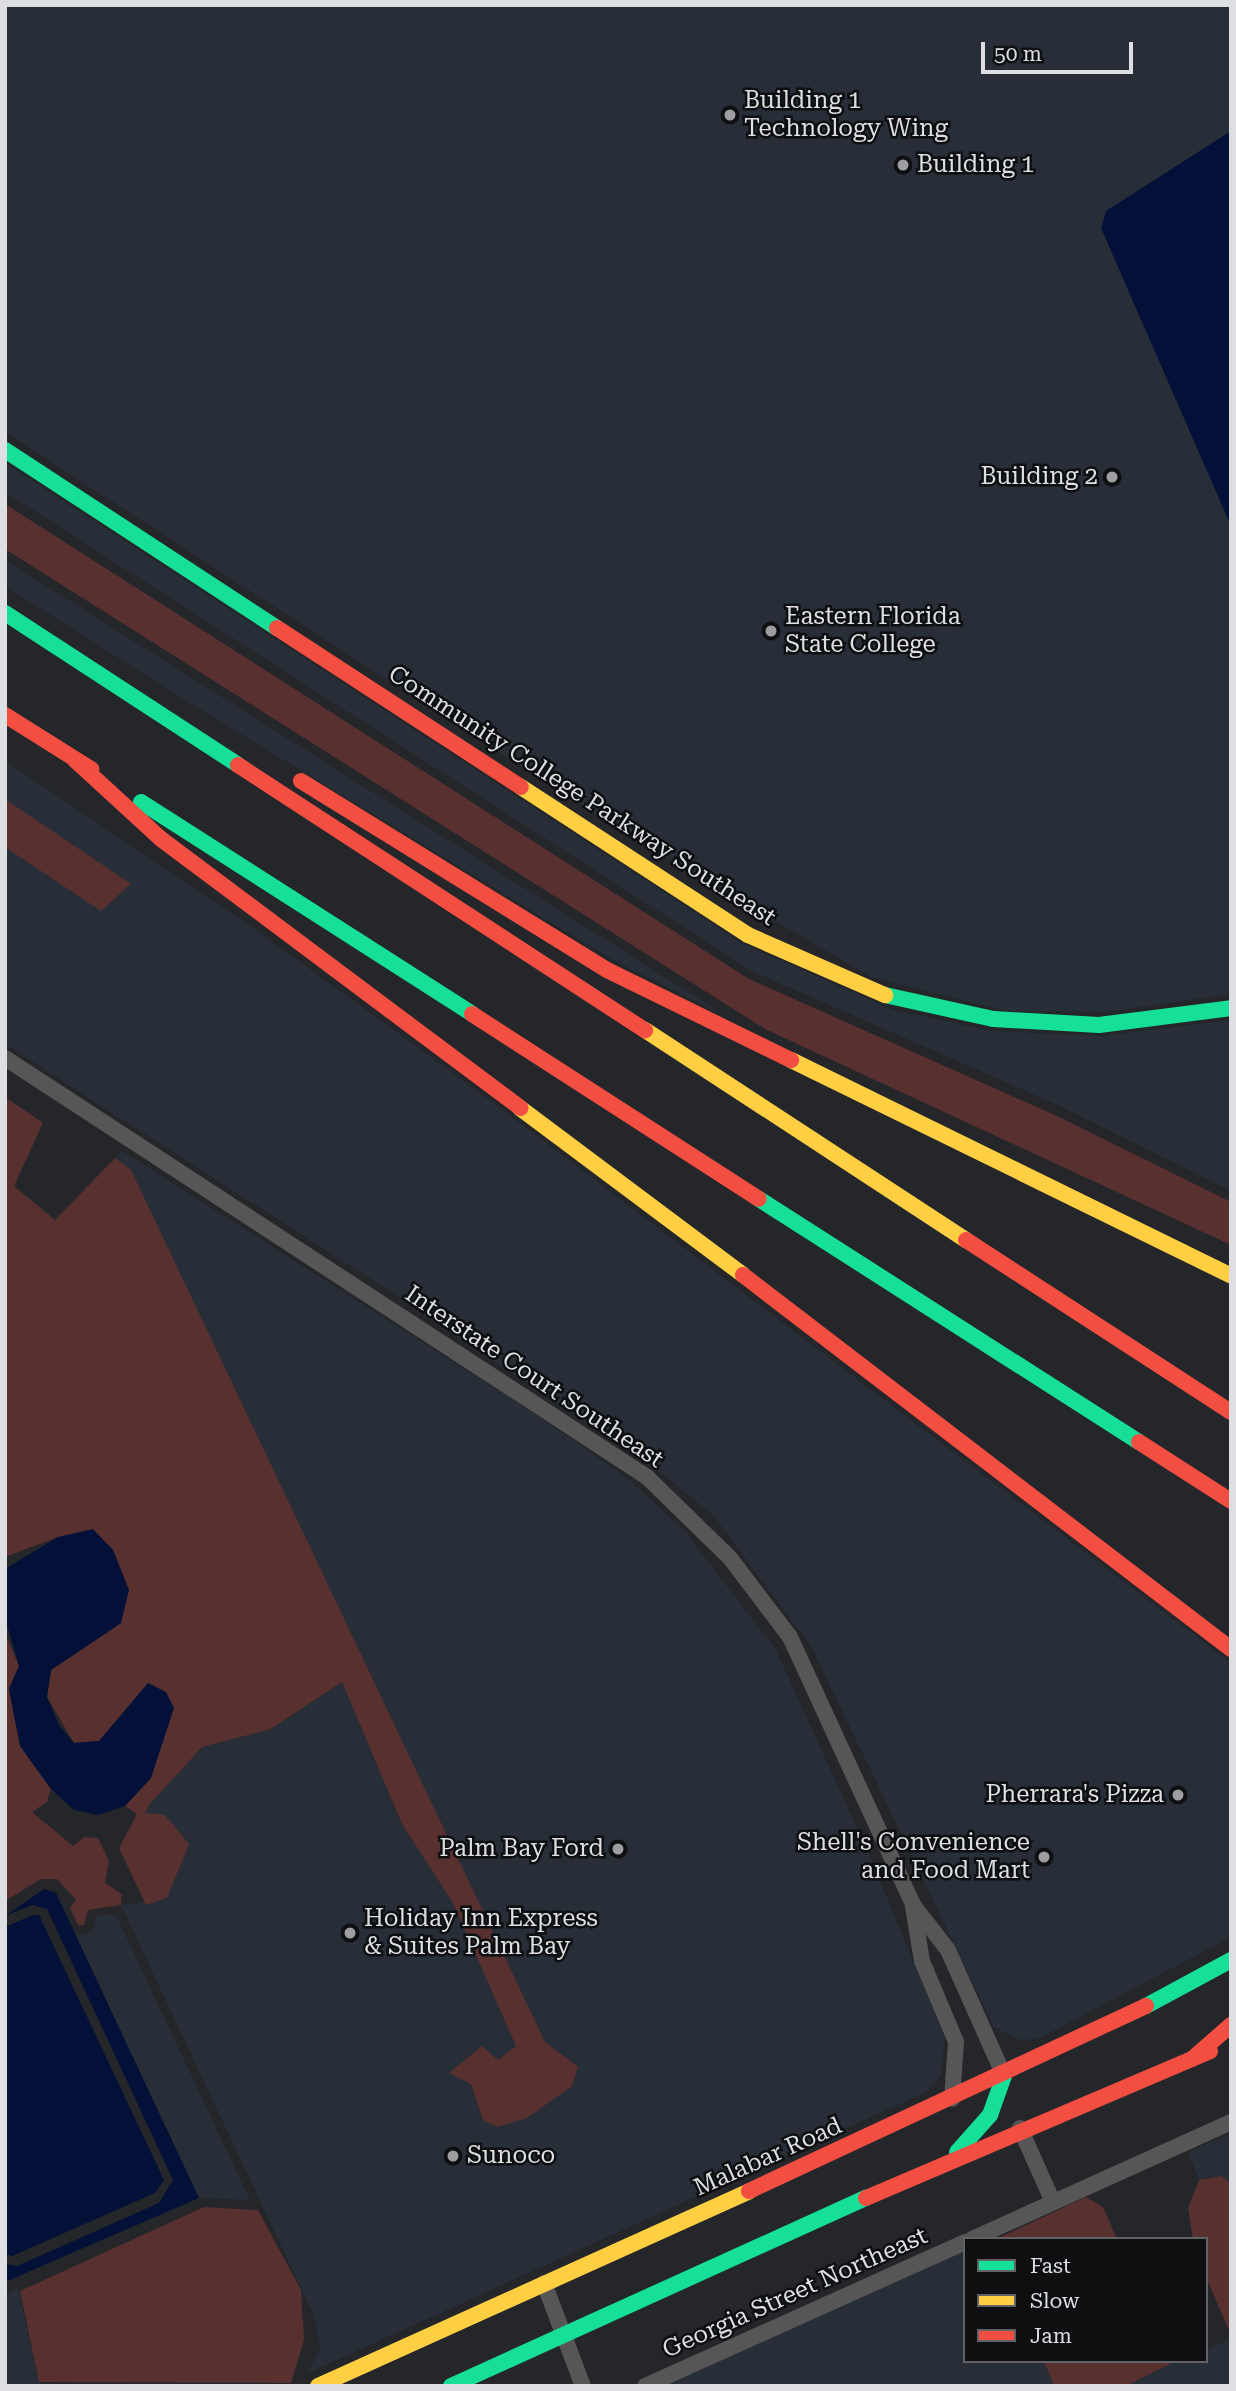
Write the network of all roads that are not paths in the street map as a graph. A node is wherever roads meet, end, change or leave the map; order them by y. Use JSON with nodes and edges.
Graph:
{"nodes":[{"id":1,"x":5,"y":450,"type":"edge"},
{"id":2,"x":5,"y":613,"type":"edge"},
{"id":3,"x":97,"y":672,"type":"junction"},
{"id":4,"x":5,"y":715,"type":"edge"},
{"id":5,"x":256,"y":754,"type":"dead end"},
{"id":6,"x":75,"y":760,"type":"junction"},
{"id":7,"x":280,"y":768,"type":"dead end"},
{"id":8,"x":1231,"y":1008,"type":"edge"},
{"id":9,"x":5,"y":1058,"type":"edge"},
{"id":10,"x":1231,"y":1276,"type":"edge"},
{"id":11,"x":1231,"y":1412,"type":"edge"},
{"id":12,"x":1231,"y":1501,"type":"edge"},
{"id":13,"x":1231,"y":1649,"type":"edge"},
{"id":14,"x":913,"y":1905,"type":"junction"},
{"id":15,"x":1231,"y":1960,"type":"edge"},
{"id":16,"x":1231,"y":2025,"type":"edge"},
{"id":17,"x":1231,"y":2041,"type":"edge"},
{"id":18,"x":1192,"y":2059,"type":"junction"},
{"id":19,"x":1004,"y":2076,"type":"junction"},
{"id":20,"x":952,"y":2099,"type":"junction"},
{"id":21,"x":1231,"y":2122,"type":"edge"},
{"id":22,"x":1020,"y":2128,"type":"junction"},
{"id":23,"x":949,"y":2161,"type":"junction"},
{"id":24,"x":1053,"y":2202,"type":"junction"},
{"id":25,"x":976,"y":2237,"type":"edge"},
{"id":26,"x":963,"y":2243,"type":"edge"},
{"id":27,"x":544,"y":2283,"type":"junction"},
{"id":28,"x":563,"y":2336,"type":"junction"},
{"id":29,"x":318,"y":2386,"type":"edge"},
{"id":30,"x":451,"y":2386,"type":"edge"},
{"id":31,"x":583,"y":2386,"type":"edge"},
{"id":32,"x":645,"y":2386,"type":"edge"}],
"edges":[{"from":1,"to":8,"type":"main road","name":"Community College Parkway Southeast"},
{"from":2,"to":3,"type":"main road"},
{"from":3,"to":5,"type":"main road"},
{"from":3,"to":11,"type":"main road"},
{"from":4,"to":6,"type":"main road"},
{"from":6,"to":12,"type":"main road"},
{"from":6,"to":13,"type":"main road"},
{"from":7,"to":10,"type":"main road"},
{"from":9,"to":14,"type":"street","name":"Interstate Court Southeast"},
{"from":14,"to":19,"type":"street","name":"Interstate Court Southeast"},
{"from":14,"to":20,"type":"street","name":"Interstate Court Southeast"},
{"from":15,"to":19,"type":"main road","name":"Malabar Road"},
{"from":16,"to":18,"type":"main road"},
{"from":17,"to":18,"type":"main road"},
{"from":18,"to":22,"type":"main road"},
{"from":19,"to":20,"type":"main road","name":"Malabar Road"},
{"from":19,"to":23,"type":"main road"},
{"from":20,"to":27,"type":"main road","name":"Malabar Road"},
{"from":21,"to":24,"type":"street"},
{"from":22,"to":23,"type":"main road"},
{"from":22,"to":24,"type":"street"},
{"from":23,"to":28,"type":"main road"},
{"from":24,"to":25,"type":"street"},
{"from":26,"to":32,"type":"street","name":"Georgia Street Northeast"},
{"from":27,"to":28,"type":"street"},
{"from":27,"to":29,"type":"main road","name":"Malabar Road"},
{"from":28,"to":30,"type":"main road"},
{"from":28,"to":31,"type":"street"}]}
